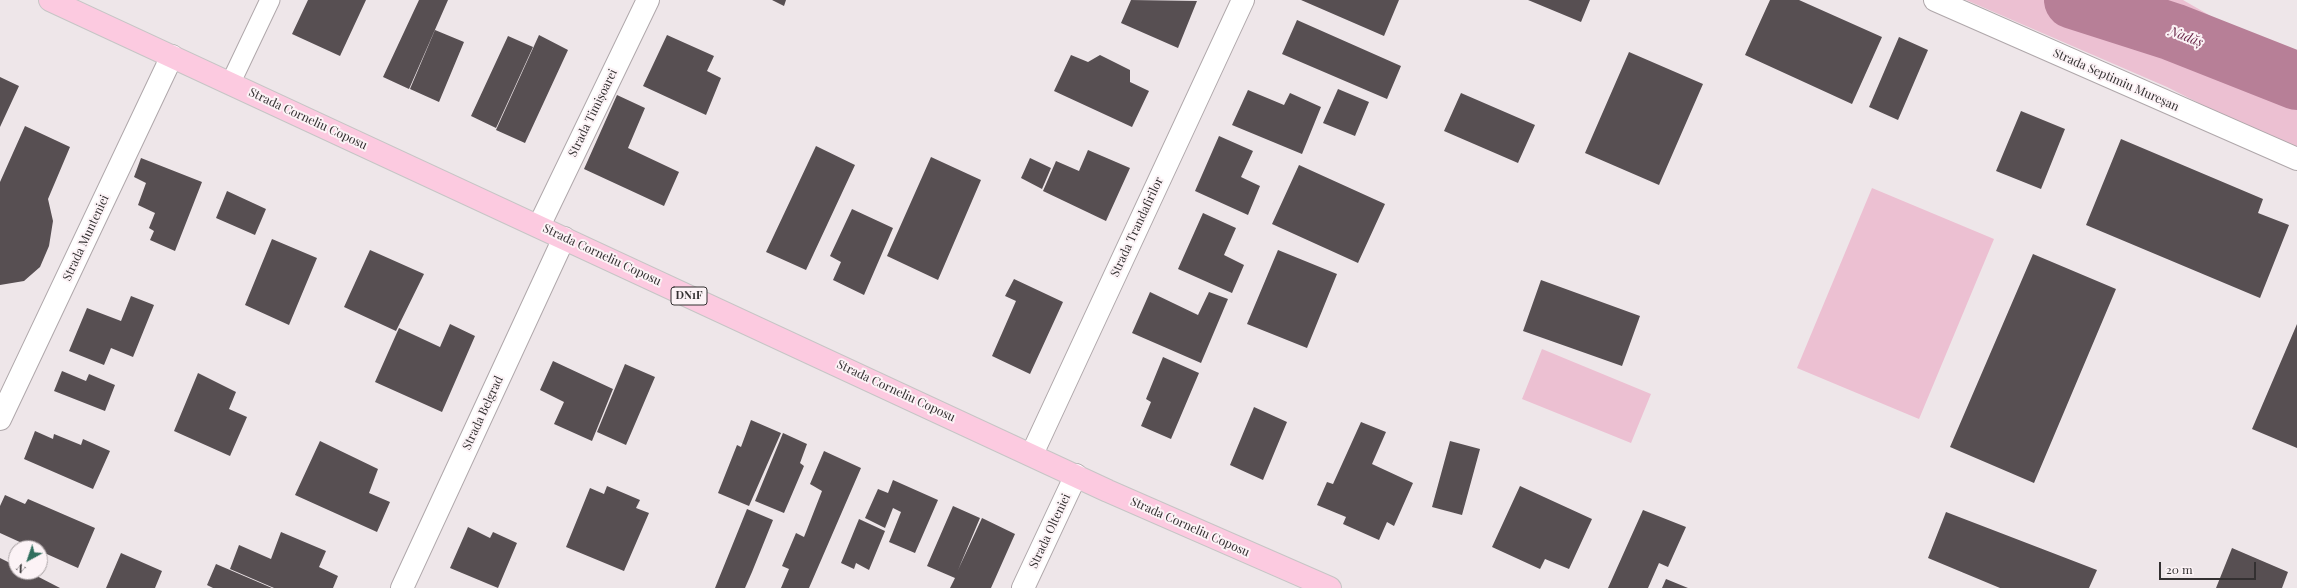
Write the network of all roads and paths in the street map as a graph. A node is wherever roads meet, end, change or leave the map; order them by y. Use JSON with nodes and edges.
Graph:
{"nodes":[{"id":1,"x":50,"y":0,"type":"edge"},
{"id":2,"x":270,"y":0,"type":"edge"},
{"id":3,"x":648,"y":0,"type":"edge"},
{"id":4,"x":1243,"y":0,"type":"edge"},
{"id":5,"x":1935,"y":0,"type":"edge"},
{"id":6,"x":172,"y":56,"type":"junction"},
{"id":7,"x":231,"y":82,"type":"junction"},
{"id":8,"x":2297,"y":160,"type":"edge"},
{"id":9,"x":539,"y":226,"type":"junction"},
{"id":10,"x":564,"y":238,"type":"junction"},
{"id":11,"x":0,"y":420,"type":"edge"},
{"id":12,"x":1032,"y":454,"type":"junction"},
{"id":13,"x":1076,"y":475,"type":"junction"},
{"id":14,"x":402,"y":588,"type":"edge"},
{"id":15,"x":1023,"y":588,"type":"edge"},
{"id":16,"x":1330,"y":588,"type":"edge"}],
"edges":[{"from":1,"to":6,"type":"main road","name":"Strada Corneliu Coposu","number":"DN1F"},
{"from":2,"to":7,"type":"lane"},
{"from":3,"to":9,"type":"street","name":"Strada Timișoarei"},
{"from":4,"to":12,"type":"street","name":"Strada Trandafirilor"},
{"from":5,"to":8,"type":"street","name":"Strada Septimiu Mureșan"},
{"from":6,"to":7,"type":"main road","name":"Strada Corneliu Coposu","number":"DN1F"},
{"from":6,"to":11,"type":"street","name":"Strada Munteniei"},
{"from":7,"to":9,"type":"main road","name":"Strada Corneliu Coposu","number":"DN1F"},
{"from":9,"to":10,"type":"main road","name":"Strada Corneliu Coposu","number":"DN1F"},
{"from":10,"to":12,"type":"main road","name":"Strada Corneliu Coposu","number":"DN1F"},
{"from":10,"to":14,"type":"street","name":"Strada Belgrad"},
{"from":12,"to":13,"type":"main road","name":"Strada Corneliu Coposu","number":"DN1F"},
{"from":13,"to":15,"type":"street","name":"Strada Olteniei"},
{"from":13,"to":16,"type":"main road","name":"Strada Corneliu Coposu","number":"DN1F"}]}
